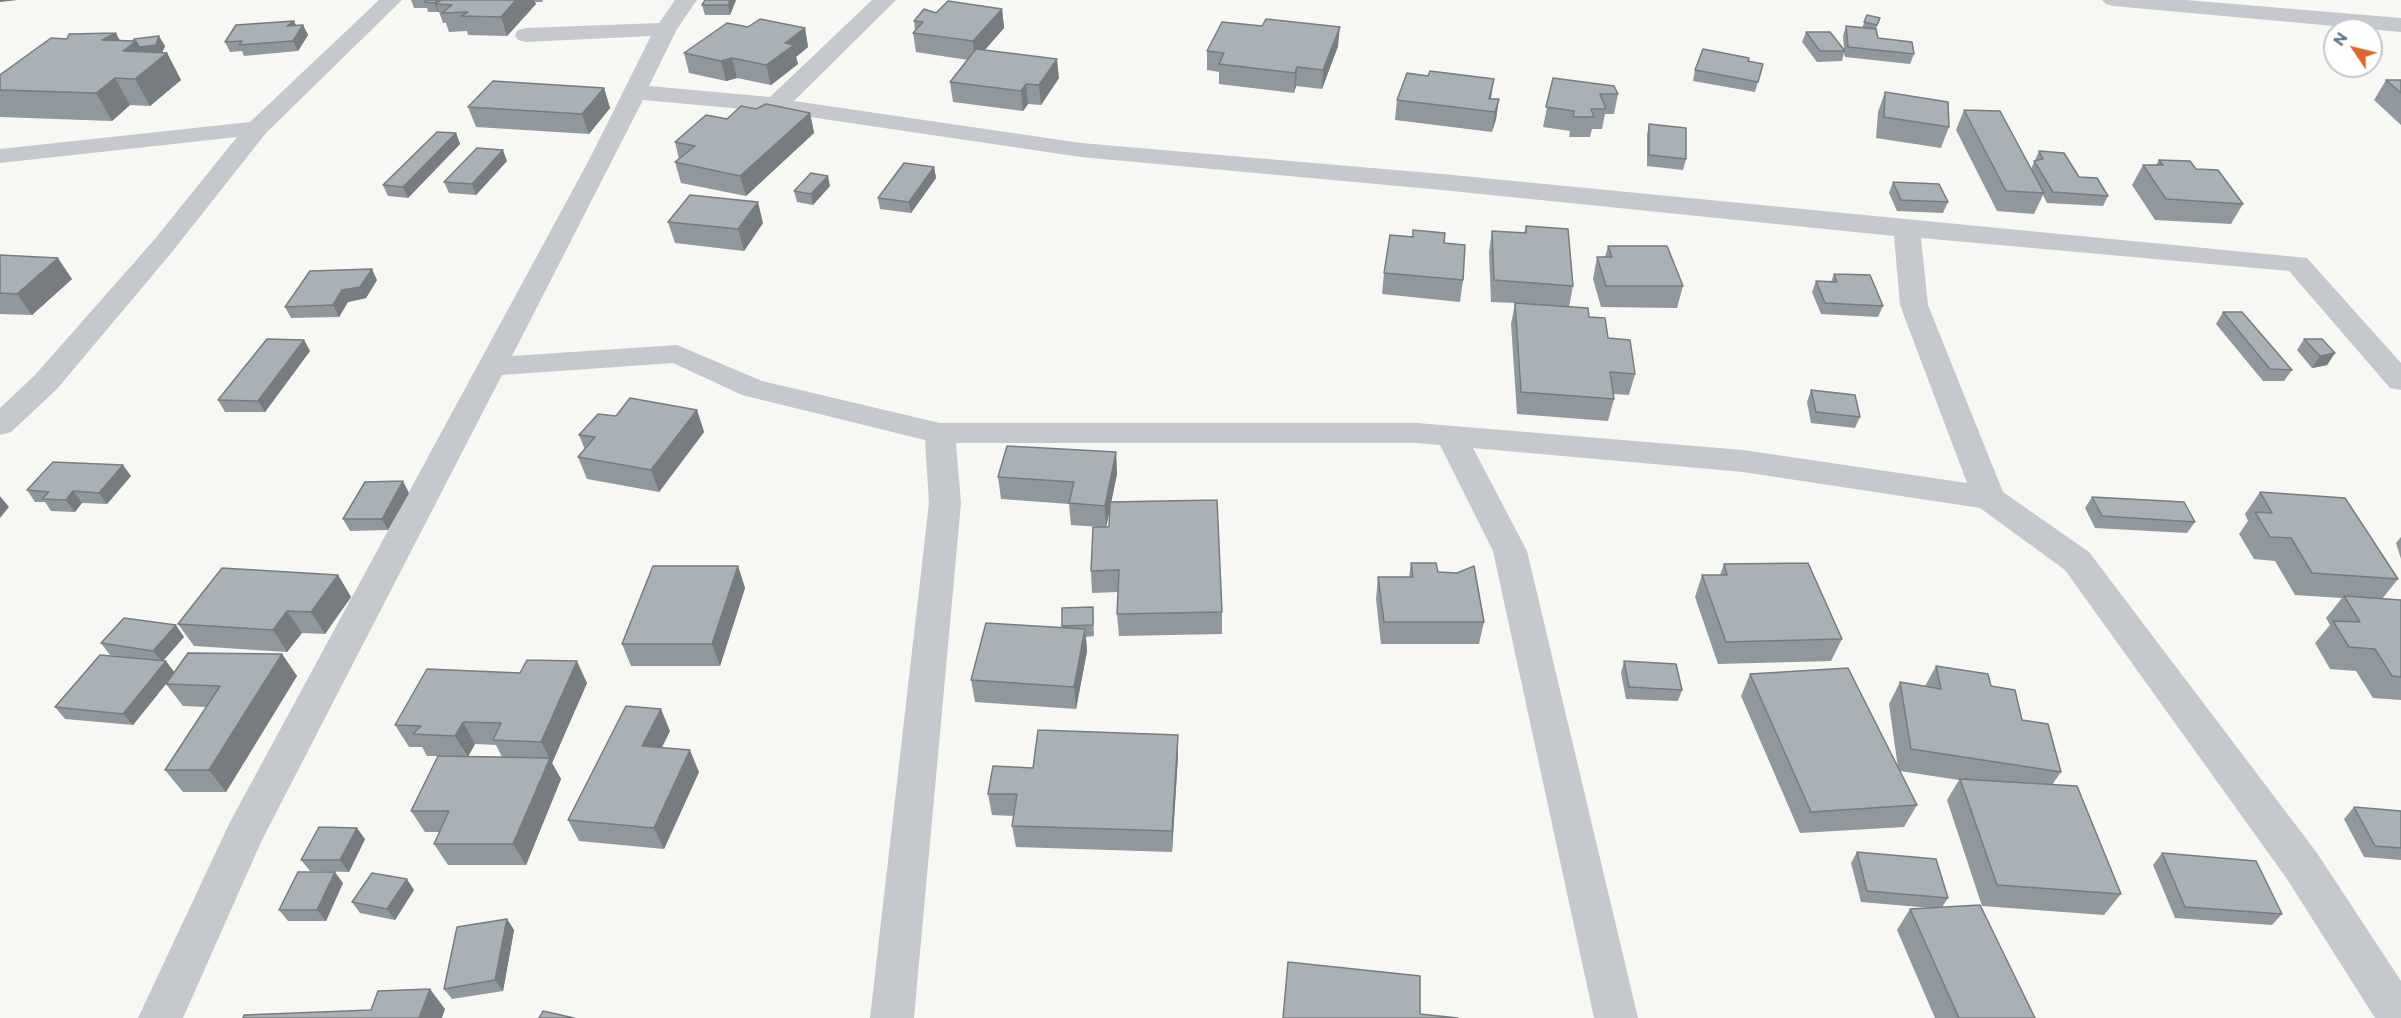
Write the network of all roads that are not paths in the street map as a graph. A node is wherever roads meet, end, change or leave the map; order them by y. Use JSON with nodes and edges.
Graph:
{"nodes":[{"id":1,"x":391,"y":0,"type":"edge"},
{"id":2,"x":686,"y":0,"type":"edge"},
{"id":3,"x":885,"y":0,"type":"edge"},
{"id":4,"x":2113,"y":0,"type":"edge"},
{"id":5,"x":2401,"y":25,"type":"edge"},
{"id":6,"x":666,"y":29,"type":"junction"},
{"id":7,"x":526,"y":35,"type":"dead end"},
{"id":8,"x":635,"y":92,"type":"junction"},
{"id":9,"x":776,"y":105,"type":"junction"},
{"id":10,"x":257,"y":128,"type":"junction"},
{"id":11,"x":0,"y":156,"type":"edge"},
{"id":12,"x":1907,"y":229,"type":"junction"},
{"id":13,"x":491,"y":368,"type":"junction"},
{"id":14,"x":2401,"y":381,"type":"edge"},
{"id":15,"x":0,"y":425,"type":"edge"},
{"id":16,"x":940,"y":433,"type":"junction"},
{"id":17,"x":1451,"y":436,"type":"junction"},
{"id":18,"x":1989,"y":498,"type":"junction"},
{"id":19,"x":160,"y":1018,"type":"edge"},
{"id":20,"x":892,"y":1018,"type":"edge"},
{"id":21,"x":1616,"y":1018,"type":"edge"},
{"id":22,"x":2400,"y":1018,"type":"edge"}],
"edges":[{"from":1,"to":10,"type":"street"},
{"from":2,"to":6,"type":"street"},
{"from":3,"to":9,"type":"street"},
{"from":4,"to":5,"type":"street"},
{"from":6,"to":7,"type":"street"},
{"from":6,"to":8,"type":"street"},
{"from":8,"to":9,"type":"street"},
{"from":8,"to":13,"type":"street"},
{"from":9,"to":12,"type":"street"},
{"from":10,"to":11,"type":"street"},
{"from":10,"to":15,"type":"street"},
{"from":12,"to":14,"type":"street"},
{"from":12,"to":18,"type":"street"},
{"from":13,"to":16,"type":"street"},
{"from":13,"to":19,"type":"street"},
{"from":16,"to":17,"type":"street"},
{"from":16,"to":20,"type":"street"},
{"from":17,"to":18,"type":"street"},
{"from":17,"to":21,"type":"street"},
{"from":18,"to":22,"type":"street"}]}
